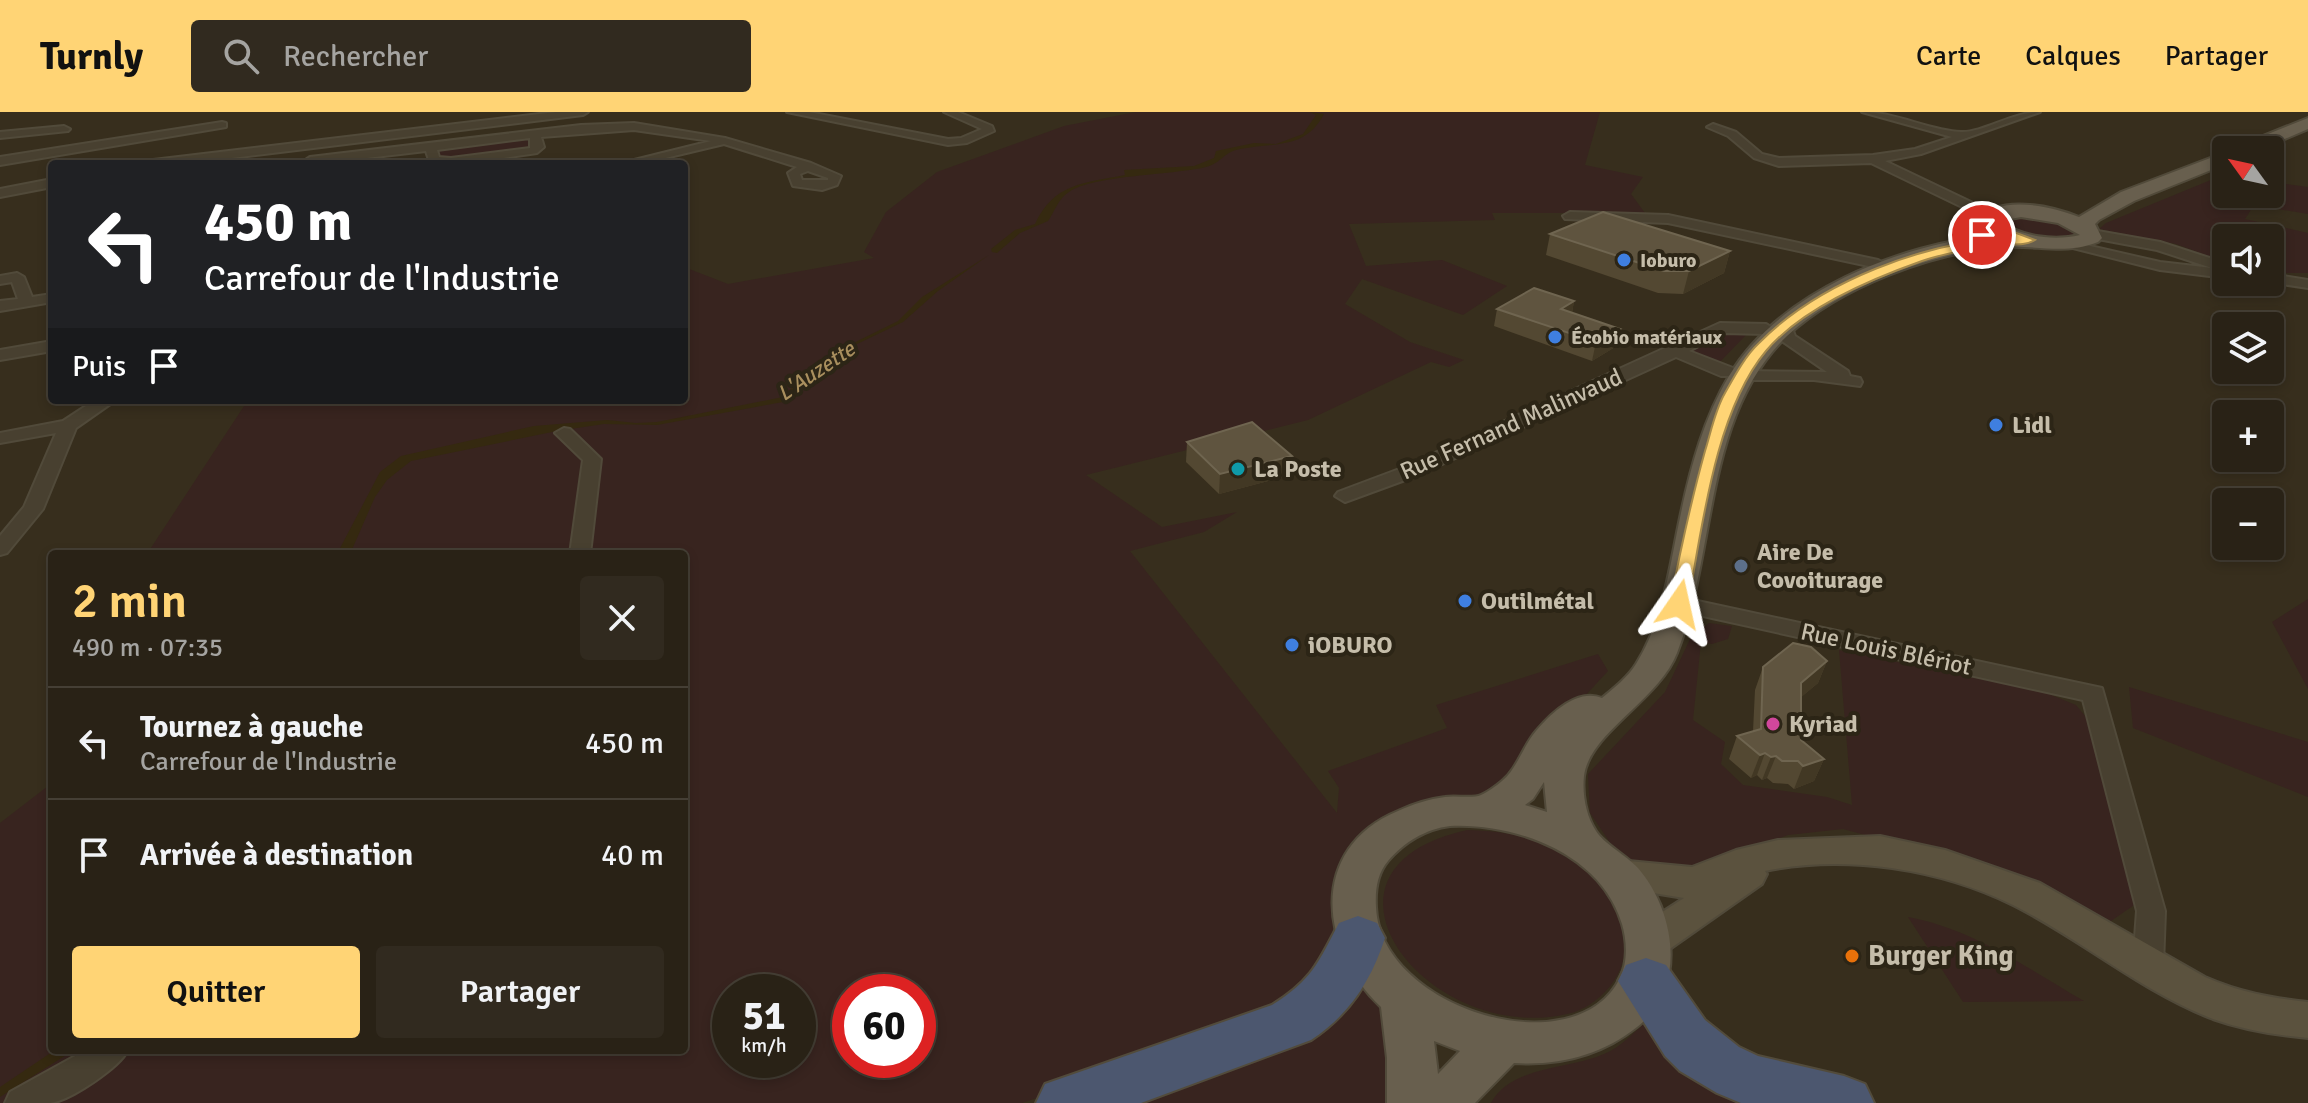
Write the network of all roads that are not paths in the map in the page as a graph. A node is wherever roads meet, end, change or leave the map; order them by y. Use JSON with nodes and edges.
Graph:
{"nodes":[{"id":1,"x":583,"y":112,"type":"edge"},
{"id":2,"x":795,"y":112,"type":"edge"},
{"id":3,"x":949,"y":112,"type":"edge"},
{"id":4,"x":1867,"y":112,"type":"edge"},
{"id":5,"x":2035,"y":112,"type":"edge"},
{"id":6,"x":2308,"y":123,"type":"edge"},
{"id":7,"x":1713,"y":127,"type":"dead end"},
{"id":8,"x":0,"y":135,"type":"edge"},
{"id":9,"x":1964,"y":136,"type":"junction"},
{"id":10,"x":2277,"y":136,"type":"edge"},
{"id":11,"x":724,"y":142,"type":"junction"},
{"id":12,"x":71,"y":148,"type":"junction"},
{"id":13,"x":1873,"y":159,"type":"junction"},
{"id":14,"x":186,"y":160,"type":"edge"},
{"id":15,"x":202,"y":160,"type":"edge"},
{"id":16,"x":360,"y":160,"type":"edge"},
{"id":17,"x":434,"y":160,"type":"edge"},
{"id":18,"x":469,"y":160,"type":"edge"},
{"id":19,"x":642,"y":160,"type":"edge"},
{"id":20,"x":0,"y":161,"type":"edge"},
{"id":21,"x":2212,"y":163,"type":"edge"},
{"id":22,"x":807,"y":166,"type":"dead end"},
{"id":23,"x":48,"y":184,"type":"edge"},
{"id":24,"x":0,"y":193,"type":"edge"},
{"id":25,"x":1952,"y":196,"type":"junction"},
{"id":26,"x":2124,"y":200,"type":"junction"},
{"id":27,"x":2052,"y":215,"type":"junction"},
{"id":28,"x":1570,"y":216,"type":"dead end"},
{"id":29,"x":1997,"y":218,"type":"junction"},
{"id":30,"x":2087,"y":229,"type":"junction"},
{"id":31,"x":2029,"y":240,"type":"junction"},
{"id":32,"x":2064,"y":244,"type":"junction"},
{"id":33,"x":2199,"y":259,"type":"junction"},
{"id":34,"x":2212,"y":263,"type":"edge"},
{"id":35,"x":1878,"y":264,"type":"junction"},
{"id":36,"x":2185,"y":270,"type":"junction"},
{"id":37,"x":2212,"y":273,"type":"edge"},
{"id":38,"x":0,"y":280,"type":"edge"},
{"id":39,"x":2284,"y":280,"type":"edge"},
{"id":40,"x":2308,"y":284,"type":"edge"},
{"id":41,"x":48,"y":299,"type":"edge"},
{"id":42,"x":27,"y":302,"type":"junction"},
{"id":43,"x":0,"y":306,"type":"edge"},
{"id":44,"x":1775,"y":327,"type":"junction"},
{"id":45,"x":48,"y":347,"type":"edge"},
{"id":46,"x":1676,"y":351,"type":"junction"},
{"id":47,"x":0,"y":355,"type":"edge"},
{"id":48,"x":1734,"y":374,"type":"junction"},
{"id":49,"x":101,"y":404,"type":"edge"},
{"id":50,"x":68,"y":425,"type":"junction"},
{"id":51,"x":564,"y":433,"type":"dead end"},
{"id":52,"x":0,"y":438,"type":"edge"},
{"id":53,"x":1345,"y":496,"type":"dead end"},
{"id":54,"x":0,"y":549,"type":"edge"},
{"id":55,"x":581,"y":550,"type":"edge"},
{"id":56,"x":1679,"y":604,"type":"junction"},
{"id":57,"x":1488,"y":811,"type":"junction"},
{"id":58,"x":1579,"y":842,"type":"junction"},
{"id":59,"x":1778,"y":854,"type":"junction"},
{"id":60,"x":1618,"y":875,"type":"junction"},
{"id":61,"x":1358,"y":938,"type":"junction"},
{"id":62,"x":1648,"y":961,"type":"junction"},
{"id":63,"x":2148,"y":965,"type":"junction"},
{"id":64,"x":1404,"y":999,"type":"junction"},
{"id":65,"x":2308,"y":1020,"type":"edge"},
{"id":66,"x":1503,"y":1042,"type":"junction"},
{"id":67,"x":106,"y":1054,"type":"edge"},
{"id":68,"x":22,"y":1103,"type":"edge"},
{"id":69,"x":1066,"y":1103,"type":"edge"},
{"id":70,"x":1413,"y":1103,"type":"edge"},
{"id":71,"x":1447,"y":1103,"type":"edge"},
{"id":72,"x":1844,"y":1103,"type":"edge"}],
"edges":[{"from":1,"to":15,"type":"street"},
{"from":2,"to":3,"type":"street"},
{"from":4,"to":9,"type":"street"},
{"from":5,"to":9,"type":"street"},
{"from":6,"to":10,"type":"main road"},
{"from":7,"to":13,"type":"street"},
{"from":8,"to":12,"type":"street"},
{"from":9,"to":13,"type":"street"},
{"from":11,"to":18,"type":"street"},
{"from":11,"to":19,"type":"street"},
{"from":11,"to":22,"type":"street"},
{"from":12,"to":14,"type":"street"},
{"from":12,"to":20,"type":"street"},
{"from":13,"to":25,"type":"street"},
{"from":16,"to":17,"type":"street"},
{"from":21,"to":26,"type":"main road"},
{"from":23,"to":24,"type":"street"},
{"from":25,"to":29,"type":"street"},
{"from":25,"to":29,"type":"street"},
{"from":26,"to":27,"type":"main road"},
{"from":26,"to":30,"type":"main road"},
{"from":27,"to":29,"type":"main road"},
{"from":27,"to":30,"type":"main road"},
{"from":28,"to":35,"type":"street"},
{"from":29,"to":31,"type":"main road"},
{"from":29,"to":35,"type":"main road"},
{"from":30,"to":32,"type":"main road"},
{"from":30,"to":33,"type":"street"},
{"from":31,"to":32,"type":"main road"},
{"from":31,"to":44,"type":"main road"},
{"from":32,"to":36,"type":"street"},
{"from":33,"to":34,"type":"street"},
{"from":33,"to":36,"type":"street"},
{"from":35,"to":44,"type":"main road"},
{"from":36,"to":37,"type":"street"},
{"from":38,"to":42,"type":"street"},
{"from":39,"to":40,"type":"street"},
{"from":41,"to":42,"type":"street"},
{"from":42,"to":43,"type":"street"},
{"from":44,"to":46,"type":"street","name":"Rue Fernand Malinvaud"},
{"from":44,"to":48,"type":"main road"},
{"from":44,"to":48,"type":"street"},
{"from":45,"to":47,"type":"street"},
{"from":46,"to":48,"type":"street"},
{"from":46,"to":53,"type":"street","name":"Rue Fernand Malinvaud"},
{"from":48,"to":56,"type":"main road"},
{"from":48,"to":57,"type":"main road"},
{"from":49,"to":50,"type":"street"},
{"from":50,"to":52,"type":"street"},
{"from":50,"to":54,"type":"street"},
{"from":51,"to":55,"type":"street"},
{"from":56,"to":58,"type":"main road"},
{"from":56,"to":63,"type":"street","name":"Rue Louis Blériot"},
{"from":57,"to":58,"type":"main road"},
{"from":57,"to":61,"type":"main road"},
{"from":58,"to":60,"type":"main road"},
{"from":59,"to":60,"type":"street"},
{"from":59,"to":62,"type":"street"},
{"from":59,"to":63,"type":"street"},
{"from":60,"to":62,"type":"main road"},
{"from":61,"to":64,"type":"main road"},
{"from":61,"to":69,"type":"highway"},
{"from":62,"to":66,"type":"main road"},
{"from":62,"to":72,"type":"highway"},
{"from":63,"to":65,"type":"street"},
{"from":64,"to":66,"type":"main road"},
{"from":64,"to":70,"type":"main road"},
{"from":66,"to":71,"type":"main road"},
{"from":67,"to":68,"type":"street"}]}
